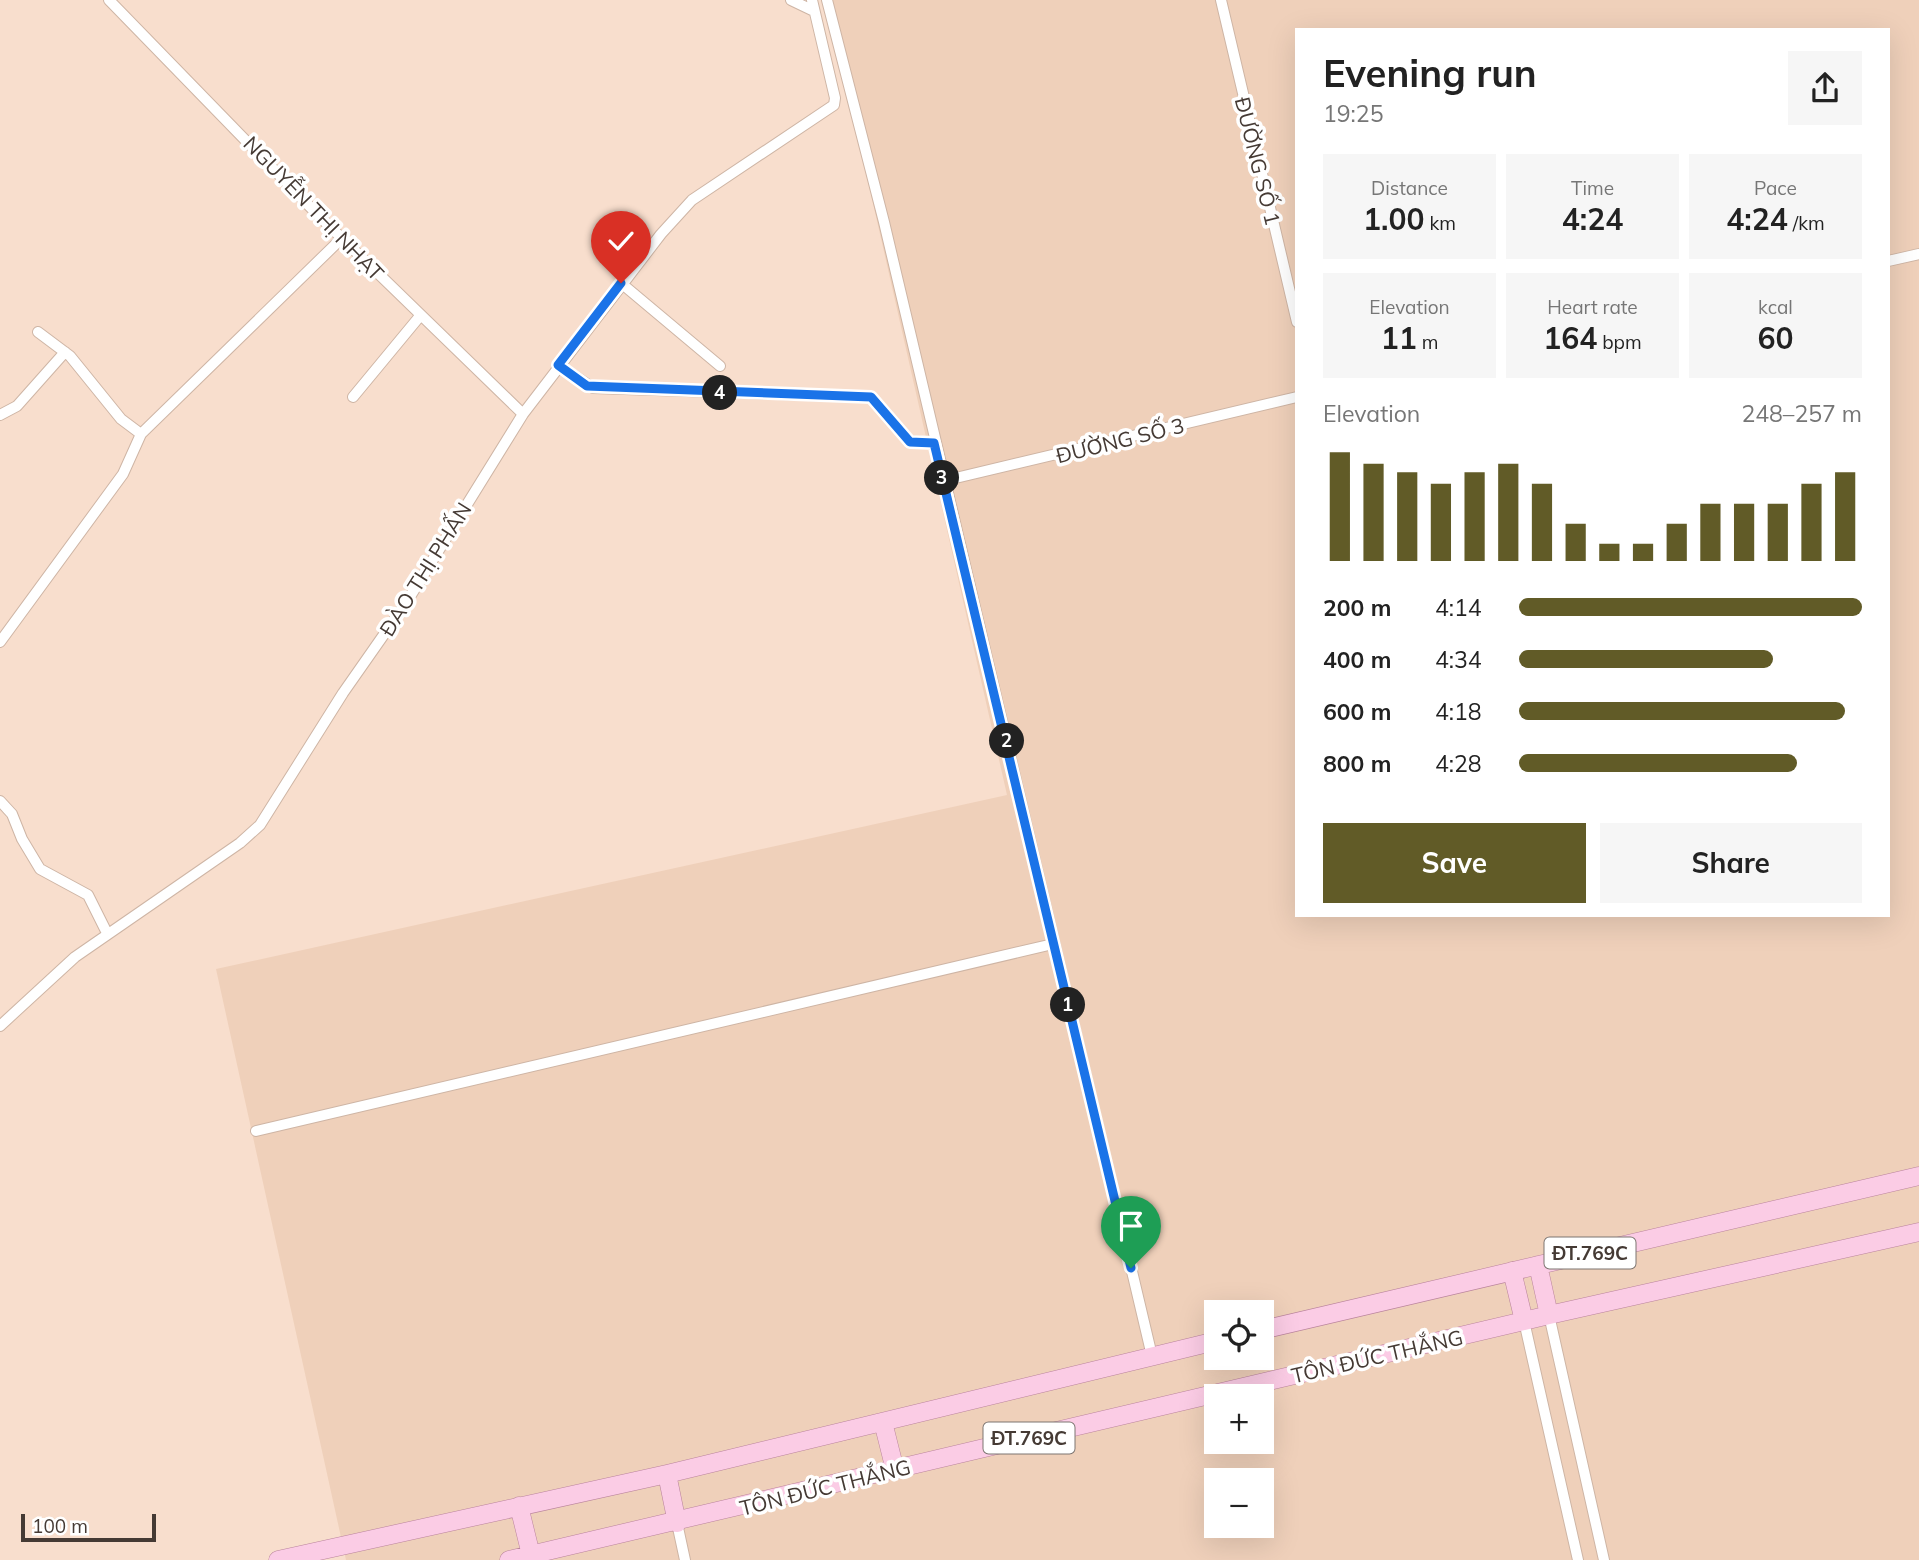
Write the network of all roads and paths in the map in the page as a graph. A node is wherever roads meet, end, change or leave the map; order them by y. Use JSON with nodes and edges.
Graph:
{"nodes":[{"id":1,"x":109,"y":0,"type":"edge"},
{"id":2,"x":790,"y":0,"type":"edge"},
{"id":3,"x":827,"y":0,"type":"edge"},
{"id":4,"x":1221,"y":0,"type":"edge"},
{"id":5,"x":813,"y":5,"type":"edge"},
{"id":6,"x":342,"y":238,"type":"junction"},
{"id":7,"x":1919,"y":254,"type":"edge"},
{"id":8,"x":1890,"y":261,"type":"edge"},
{"id":9,"x":621,"y":283,"type":"junction"},
{"id":10,"x":1295,"y":314,"type":"edge"},
{"id":11,"x":421,"y":316,"type":"junction"},
{"id":12,"x":38,"y":332,"type":"dead end"},
{"id":13,"x":65,"y":352,"type":"junction"},
{"id":14,"x":558,"y":365,"type":"junction"},
{"id":15,"x":720,"y":366,"type":"dead end"},
{"id":16,"x":353,"y":397,"type":"dead end"},
{"id":17,"x":1295,"y":397,"type":"edge"},
{"id":18,"x":523,"y":414,"type":"junction"},
{"id":19,"x":0,"y":415,"type":"edge"},
{"id":20,"x":141,"y":434,"type":"junction"},
{"id":21,"x":934,"y":443,"type":"junction"},
{"id":22,"x":943,"y":481,"type":"junction"},
{"id":23,"x":0,"y":642,"type":"edge"},
{"id":24,"x":0,"y":801,"type":"edge"},
{"id":25,"x":107,"y":933,"type":"junction"},
{"id":26,"x":1053,"y":943,"type":"junction"},
{"id":27,"x":0,"y":1026,"type":"edge"},
{"id":28,"x":256,"y":1131,"type":"dead end"},
{"id":29,"x":1919,"y":1176,"type":"edge"},
{"id":30,"x":1919,"y":1233,"type":"edge"},
{"id":31,"x":1538,"y":1265,"type":"junction"},
{"id":32,"x":1512,"y":1271,"type":"junction"},
{"id":33,"x":1549,"y":1315,"type":"junction"},
{"id":34,"x":1524,"y":1321,"type":"junction"},
{"id":35,"x":1274,"y":1327,"type":"edge"},
{"id":36,"x":1204,"y":1344,"type":"edge"},
{"id":37,"x":1152,"y":1356,"type":"junction"},
{"id":38,"x":883,"y":1422,"type":"junction"},
{"id":39,"x":895,"y":1470,"type":"junction"},
{"id":40,"x":667,"y":1474,"type":"junction"},
{"id":41,"x":519,"y":1506,"type":"junction"},
{"id":42,"x":677,"y":1523,"type":"junction"},
{"id":43,"x":530,"y":1555,"type":"junction"},
{"id":44,"x":278,"y":1560,"type":"edge"},
{"id":45,"x":509,"y":1560,"type":"edge"},
{"id":46,"x":685,"y":1560,"type":"edge"},
{"id":47,"x":1578,"y":1560,"type":"edge"},
{"id":48,"x":1604,"y":1560,"type":"edge"}],
"edges":[{"from":1,"to":6,"type":"street","name":"NGUYỄN THỊ NHẠT"},
{"from":2,"to":5,"type":"street"},
{"from":3,"to":21,"type":"street"},
{"from":4,"to":10,"type":"street","name":"ĐƯỜNG SỐ 1"},
{"from":5,"to":9,"type":"street","name":"ĐÀO THỊ PHẤN"},
{"from":6,"to":11,"type":"street","name":"NGUYỄN THỊ NHẠT"},
{"from":6,"to":20,"type":"street"},
{"from":7,"to":8,"type":"street"},
{"from":9,"to":14,"type":"street","name":"ĐÀO THỊ PHẤN"},
{"from":9,"to":15,"type":"street"},
{"from":11,"to":16,"type":"street"},
{"from":11,"to":18,"type":"street","name":"NGUYỄN THỊ NHẠT"},
{"from":12,"to":13,"type":"street"},
{"from":13,"to":19,"type":"street"},
{"from":13,"to":20,"type":"street"},
{"from":14,"to":18,"type":"street","name":"ĐÀO THỊ PHẤN"},
{"from":14,"to":21,"type":"street"},
{"from":17,"to":22,"type":"street","name":"ĐƯỜNG SỐ 3"},
{"from":18,"to":25,"type":"street","name":"ĐÀO THỊ PHẤN"},
{"from":20,"to":23,"type":"street"},
{"from":21,"to":22,"type":"street"},
{"from":22,"to":26,"type":"street"},
{"from":24,"to":25,"type":"street"},
{"from":25,"to":27,"type":"street","name":"ĐÀO THỊ PHẤN"},
{"from":26,"to":28,"type":"street"},
{"from":26,"to":37,"type":"street"},
{"from":29,"to":31,"type":"main road","number":"ĐT.769C"},
{"from":30,"to":33,"type":"main road","name":"TÔN ĐỨC THẮNG","number":"ĐT.769C"},
{"from":31,"to":32,"type":"main road","number":"ĐT.769C"},
{"from":31,"to":33,"type":"main road"},
{"from":32,"to":34,"type":"main road"},
{"from":32,"to":35,"type":"main road","number":"ĐT.769C"},
{"from":33,"to":34,"type":"main road","name":"TÔN ĐỨC THẮNG","number":"ĐT.769C"},
{"from":33,"to":48,"type":"street"},
{"from":34,"to":39,"type":"main road","name":"TÔN ĐỨC THẮNG","number":"ĐT.769C"},
{"from":34,"to":47,"type":"street"},
{"from":36,"to":37,"type":"main road","number":"ĐT.769C"},
{"from":37,"to":38,"type":"main road","number":"ĐT.769C"},
{"from":38,"to":39,"type":"main road"},
{"from":38,"to":40,"type":"main road","number":"ĐT.769C"},
{"from":39,"to":42,"type":"main road","name":"TÔN ĐỨC THẮNG","number":"ĐT.769C"},
{"from":40,"to":41,"type":"main road","number":"ĐT.769C"},
{"from":40,"to":42,"type":"main road"},
{"from":41,"to":43,"type":"main road"},
{"from":41,"to":44,"type":"main road","number":"ĐT.769C"},
{"from":42,"to":43,"type":"main road","name":"TÔN ĐỨC THẮNG","number":"ĐT.769C"},
{"from":42,"to":46,"type":"street"},
{"from":43,"to":45,"type":"main road","name":"TÔN ĐỨC THẮNG","number":"ĐT.769C"}]}
